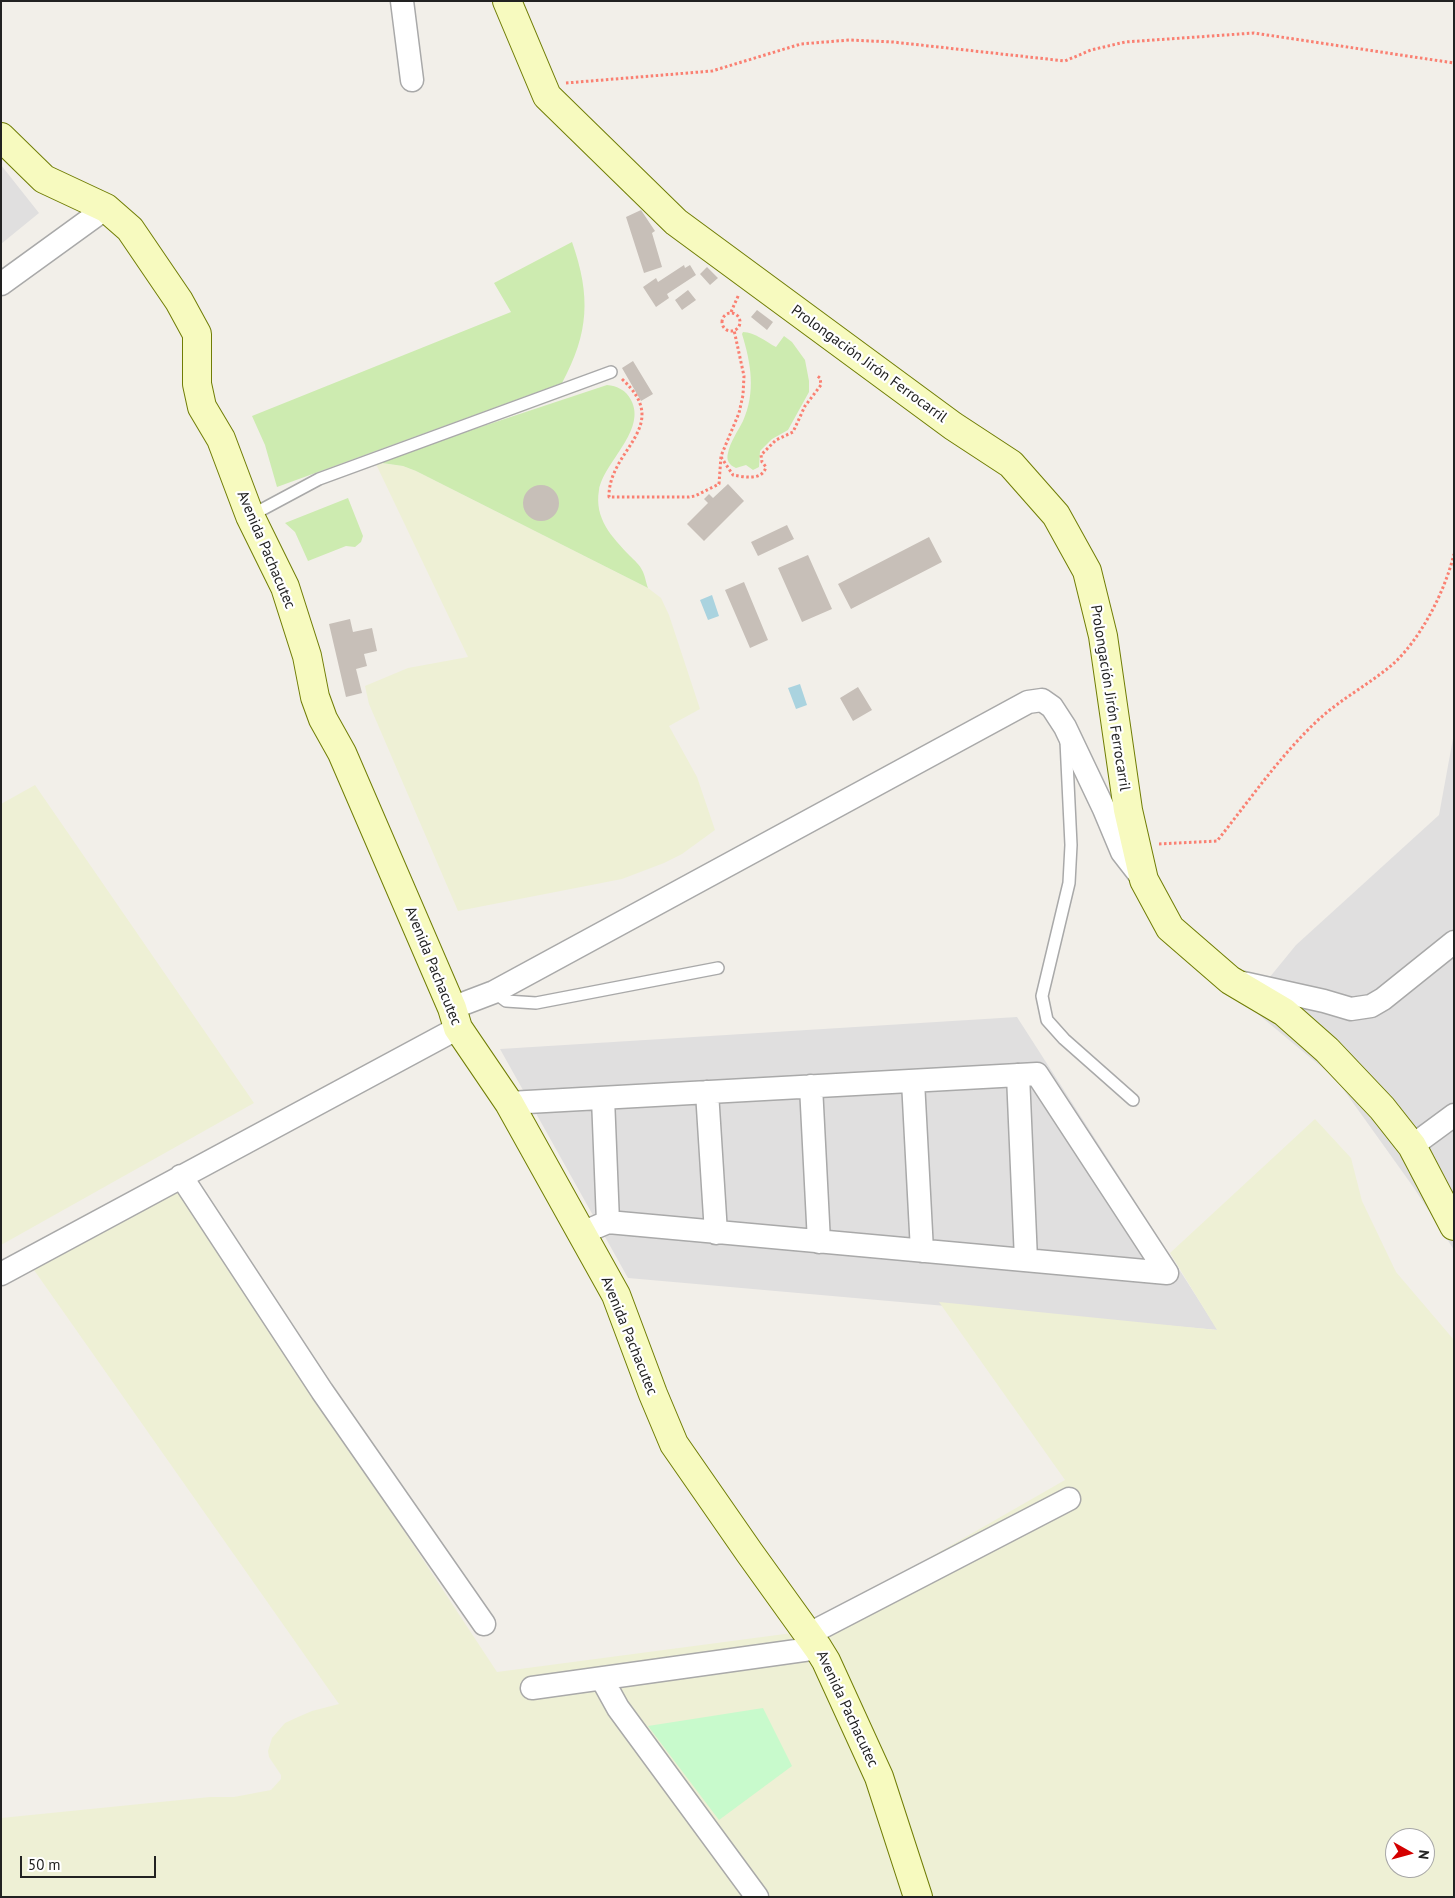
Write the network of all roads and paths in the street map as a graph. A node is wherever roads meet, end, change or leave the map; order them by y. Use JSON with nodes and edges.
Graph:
{"nodes":[{"id":1,"x":402,"y":1,"type":"edge"},
{"id":2,"x":507,"y":1,"type":"edge"},
{"id":3,"x":1454,"y":63,"type":"edge"},
{"id":4,"x":412,"y":80,"type":"dead end"},
{"id":5,"x":542,"y":85,"type":"junction"},
{"id":6,"x":1,"y":137,"type":"edge"},
{"id":7,"x":106,"y":208,"type":"junction"},
{"id":8,"x":1,"y":284,"type":"edge"},
{"id":9,"x":734,"y":330,"type":"junction"},
{"id":10,"x":611,"y":372,"type":"joint"},
{"id":11,"x":816,"y":375,"type":"dead end"},
{"id":12,"x":721,"y":456,"type":"junction"},
{"id":13,"x":250,"y":516,"type":"junction"},
{"id":14,"x":1454,"y":554,"type":"edge"},
{"id":15,"x":1065,"y":727,"type":"junction"},
{"id":16,"x":1156,"y":836,"type":"dead end"},
{"id":17,"x":1144,"y":880,"type":"junction"},
{"id":18,"x":1454,"y":942,"type":"edge"},
{"id":19,"x":718,"y":968,"type":"dead end"},
{"id":20,"x":1230,"y":980,"type":"junction"},
{"id":21,"x":494,"y":992,"type":"junction"},
{"id":22,"x":455,"y":1018,"type":"junction"},
{"id":23,"x":1018,"y":1075,"type":"junction"},
{"id":24,"x":913,"y":1081,"type":"junction"},
{"id":25,"x":811,"y":1086,"type":"junction"},
{"id":26,"x":707,"y":1092,"type":"junction"},
{"id":27,"x":603,"y":1098,"type":"junction"},
{"id":28,"x":1133,"y":1100,"type":"dead end"},
{"id":29,"x":509,"y":1103,"type":"junction"},
{"id":30,"x":1454,"y":1115,"type":"edge"},
{"id":31,"x":1412,"y":1146,"type":"junction"},
{"id":32,"x":181,"y":1176,"type":"junction"},
{"id":33,"x":608,"y":1222,"type":"junction"},
{"id":34,"x":1454,"y":1226,"type":"edge"},
{"id":35,"x":716,"y":1232,"type":"junction"},
{"id":36,"x":582,"y":1233,"type":"junction"},
{"id":37,"x":819,"y":1242,"type":"junction"},
{"id":38,"x":922,"y":1251,"type":"junction"},
{"id":39,"x":1026,"y":1260,"type":"junction"},
{"id":40,"x":1,"y":1274,"type":"edge"},
{"id":41,"x":1069,"y":1499,"type":"dead end"},
{"id":42,"x":484,"y":1624,"type":"dead end"},
{"id":43,"x":814,"y":1641,"type":"junction"},
{"id":44,"x":602,"y":1679,"type":"junction"},
{"id":45,"x":532,"y":1688,"type":"dead end"},
{"id":46,"x":757,"y":1897,"type":"edge"},
{"id":47,"x":918,"y":1897,"type":"edge"}],
"edges":[{"from":1,"to":4,"type":"street"},
{"from":2,"to":5,"type":"main road","name":"Prolongación Jirón Ferrocarril"},
{"from":3,"to":5,"type":"path"},
{"from":5,"to":17,"type":"main road","name":"Prolongación Jirón Ferrocarril"},
{"from":6,"to":7,"type":"main road","name":"Avenida Pachacutec"},
{"from":7,"to":8,"type":"street"},
{"from":7,"to":13,"type":"main road","name":"Avenida Pachacutec"},
{"from":9,"to":9,"type":"path"},
{"from":9,"to":12,"type":"path"},
{"from":10,"to":12,"type":"path"},
{"from":10,"to":13,"type":"lane"},
{"from":11,"to":12,"type":"path"},
{"from":13,"to":22,"type":"main road","name":"Avenida Pachacutec"},
{"from":14,"to":16,"type":"path"},
{"from":15,"to":17,"type":"street"},
{"from":15,"to":21,"type":"street"},
{"from":15,"to":28,"type":"lane"},
{"from":17,"to":20,"type":"main road","name":"Prolongación Jirón Ferrocarril"},
{"from":18,"to":20,"type":"street"},
{"from":19,"to":21,"type":"lane"},
{"from":20,"to":31,"type":"main road","name":"Prolongación Jirón Ferrocarril"},
{"from":21,"to":22,"type":"street"},
{"from":22,"to":29,"type":"main road","name":"Avenida Pachacutec"},
{"from":22,"to":32,"type":"street"},
{"from":23,"to":24,"type":"street"},
{"from":23,"to":39,"type":"street"},
{"from":23,"to":39,"type":"street"},
{"from":24,"to":25,"type":"street"},
{"from":24,"to":38,"type":"street"},
{"from":25,"to":26,"type":"street"},
{"from":25,"to":37,"type":"street"},
{"from":26,"to":27,"type":"street"},
{"from":26,"to":35,"type":"street"},
{"from":27,"to":29,"type":"street"},
{"from":27,"to":33,"type":"street"},
{"from":29,"to":36,"type":"main road","name":"Avenida Pachacutec"},
{"from":30,"to":31,"type":"street"},
{"from":31,"to":34,"type":"main road","name":"Prolongación Jirón Ferrocarril"},
{"from":32,"to":40,"type":"street"},
{"from":32,"to":42,"type":"street"},
{"from":33,"to":35,"type":"street"},
{"from":33,"to":36,"type":"street"},
{"from":35,"to":37,"type":"street"},
{"from":36,"to":43,"type":"main road","name":"Avenida Pachacutec"},
{"from":37,"to":38,"type":"street"},
{"from":38,"to":39,"type":"street"},
{"from":41,"to":43,"type":"street"},
{"from":43,"to":44,"type":"street"},
{"from":43,"to":47,"type":"main road","name":"Avenida Pachacutec"},
{"from":44,"to":45,"type":"street"},
{"from":44,"to":46,"type":"street"}]}
